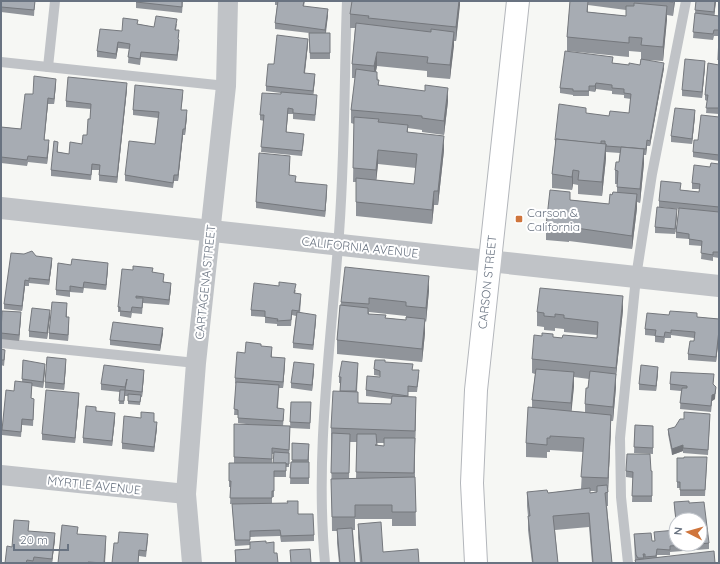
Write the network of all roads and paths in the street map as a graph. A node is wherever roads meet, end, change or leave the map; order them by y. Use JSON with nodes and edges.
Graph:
{"nodes":[{"id":1,"x":55,"y":1,"type":"edge"},
{"id":2,"x":228,"y":1,"type":"edge"},
{"id":3,"x":347,"y":1,"type":"edge"},
{"id":4,"x":518,"y":1,"type":"edge"},
{"id":5,"x":686,"y":1,"type":"edge"},
{"id":6,"x":1,"y":62,"type":"edge"},
{"id":7,"x":48,"y":67,"type":"junction"},
{"id":8,"x":226,"y":86,"type":"junction"},
{"id":9,"x":1,"y":208,"type":"edge"},
{"id":10,"x":211,"y":231,"type":"junction"},
{"id":11,"x":339,"y":244,"type":"junction"},
{"id":12,"x":490,"y":261,"type":"junction"},
{"id":13,"x":636,"y":277,"type":"junction"},
{"id":14,"x":719,"y":286,"type":"edge"},
{"id":15,"x":1,"y":343,"type":"edge"},
{"id":16,"x":196,"y":363,"type":"junction"},
{"id":17,"x":1,"y":475,"type":"edge"},
{"id":18,"x":186,"y":494,"type":"junction"},
{"id":19,"x":192,"y":563,"type":"edge"},
{"id":20,"x":325,"y":563,"type":"edge"},
{"id":21,"x":476,"y":563,"type":"edge"},
{"id":22,"x":628,"y":563,"type":"edge"}],
"edges":[{"from":1,"to":7,"type":"lane"},
{"from":2,"to":8,"type":"street","name":"CARTAGENA STREET"},
{"from":3,"to":11,"type":"lane"},
{"from":4,"to":12,"type":"main road","name":"CARSON STREET"},
{"from":5,"to":13,"type":"lane"},
{"from":6,"to":7,"type":"lane"},
{"from":7,"to":8,"type":"lane"},
{"from":8,"to":10,"type":"street","name":"CARTAGENA STREET"},
{"from":9,"to":10,"type":"street","name":"CALIFORNIA AVENUE"},
{"from":10,"to":11,"type":"street","name":"CALIFORNIA AVENUE"},
{"from":10,"to":16,"type":"street","name":"CARTAGENA STREET"},
{"from":11,"to":12,"type":"street","name":"CALIFORNIA AVENUE"},
{"from":11,"to":20,"type":"lane"},
{"from":12,"to":13,"type":"street","name":"CALIFORNIA AVENUE"},
{"from":12,"to":21,"type":"main road","name":"CARSON STREET"},
{"from":13,"to":14,"type":"street","name":"CALIFORNIA AVENUE"},
{"from":13,"to":22,"type":"lane"},
{"from":15,"to":16,"type":"lane"},
{"from":16,"to":18,"type":"street","name":"CARTAGENA STREET"},
{"from":17,"to":18,"type":"street","name":"MYRTLE AVENUE"},
{"from":18,"to":19,"type":"street","name":"CARTAGENA STREET"}]}
